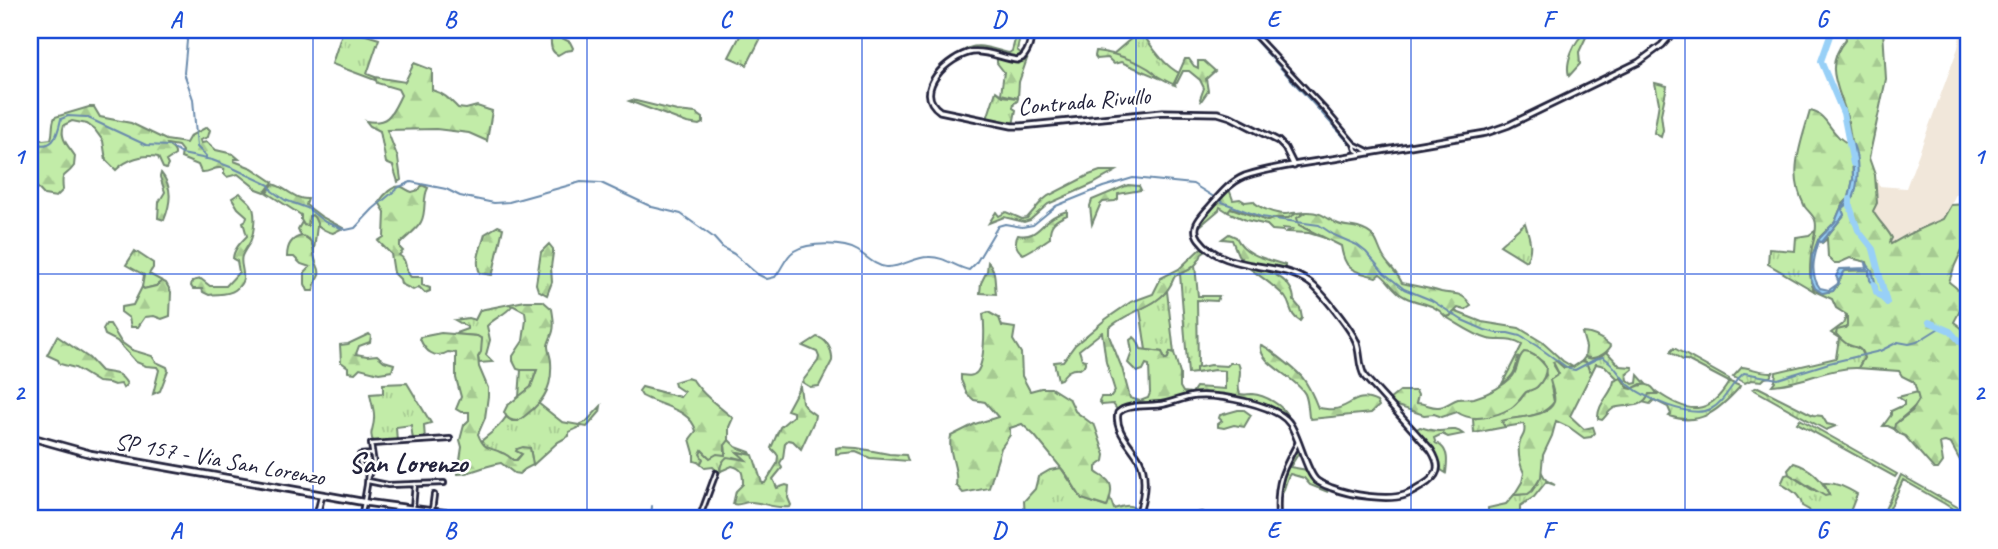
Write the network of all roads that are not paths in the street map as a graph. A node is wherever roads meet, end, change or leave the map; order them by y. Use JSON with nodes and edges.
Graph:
{"nodes":[{"id":1,"x":1030,"y":30,"type":"edge"},
{"id":2,"x":1250,"y":30,"type":"edge"},
{"id":3,"x":1675,"y":30,"type":"edge"},
{"id":4,"x":1356,"y":146,"type":"junction"},
{"id":5,"x":1373,"y":152,"type":"junction"},
{"id":6,"x":1362,"y":154,"type":"junction"},
{"id":7,"x":1350,"y":156,"type":"junction"},
{"id":8,"x":1294,"y":166,"type":"junction"},
{"id":9,"x":30,"y":437,"type":"edge"},
{"id":10,"x":450,"y":439,"type":"dead end"},
{"id":11,"x":1298,"y":441,"type":"junction"},
{"id":12,"x":372,"y":454,"type":"junction"},
{"id":13,"x":716,"y":473,"type":"dead end"},
{"id":14,"x":368,"y":476,"type":"junction"},
{"id":15,"x":368,"y":481,"type":"junction"},
{"id":16,"x":444,"y":483,"type":"dead end"},
{"id":17,"x":415,"y":484,"type":"junction"},
{"id":18,"x":322,"y":495,"type":"junction"},
{"id":19,"x":434,"y":495,"type":"dead end"},
{"id":20,"x":365,"y":502,"type":"junction"},
{"id":21,"x":415,"y":509,"type":"junction"},
{"id":22,"x":432,"y":512,"type":"junction"},
{"id":23,"x":316,"y":519,"type":"edge"},
{"id":24,"x":361,"y":519,"type":"edge"},
{"id":25,"x":416,"y":519,"type":"edge"},
{"id":26,"x":489,"y":519,"type":"edge"},
{"id":27,"x":699,"y":519,"type":"edge"},
{"id":28,"x":1136,"y":519,"type":"edge"},
{"id":29,"x":1189,"y":519,"type":"edge"},
{"id":30,"x":1210,"y":519,"type":"edge"},
{"id":31,"x":1227,"y":519,"type":"edge"}],
"edges":[{"from":1,"to":8,"type":"street","name":"Contrada Rivullo"},
{"from":2,"to":4,"type":"street"},
{"from":3,"to":5,"type":"street"},
{"from":4,"to":5,"type":"street"},
{"from":4,"to":6,"type":"street"},
{"from":4,"to":7,"type":"street"},
{"from":5,"to":6,"type":"street"},
{"from":6,"to":7,"type":"street"},
{"from":7,"to":8,"type":"street"},
{"from":8,"to":11,"type":"street"},
{"from":9,"to":18,"type":"main road","name":"SP 157 - Via San Lorenzo"},
{"from":10,"to":12,"type":"street"},
{"from":11,"to":28,"type":"street"},
{"from":11,"to":31,"type":"street"},
{"from":12,"to":14,"type":"street"},
{"from":12,"to":14,"type":"street"},
{"from":13,"to":27,"type":"street"},
{"from":14,"to":15,"type":"street"},
{"from":15,"to":17,"type":"street"},
{"from":15,"to":20,"type":"street"},
{"from":16,"to":17,"type":"street"},
{"from":17,"to":21,"type":"street"},
{"from":18,"to":20,"type":"main road","name":"SP 157 - Via San Lorenzo"},
{"from":18,"to":23,"type":"street"},
{"from":19,"to":22,"type":"street"},
{"from":20,"to":21,"type":"main road","name":"SP 157 - Via San Lorenzo"},
{"from":20,"to":24,"type":"street"},
{"from":21,"to":22,"type":"main road","name":"SP 157 - Via San Lorenzo"},
{"from":21,"to":25,"type":"street"},
{"from":22,"to":26,"type":"main road","name":"SP 157 - Via San Lorenzo"},
{"from":29,"to":30,"type":"main road"}]}
